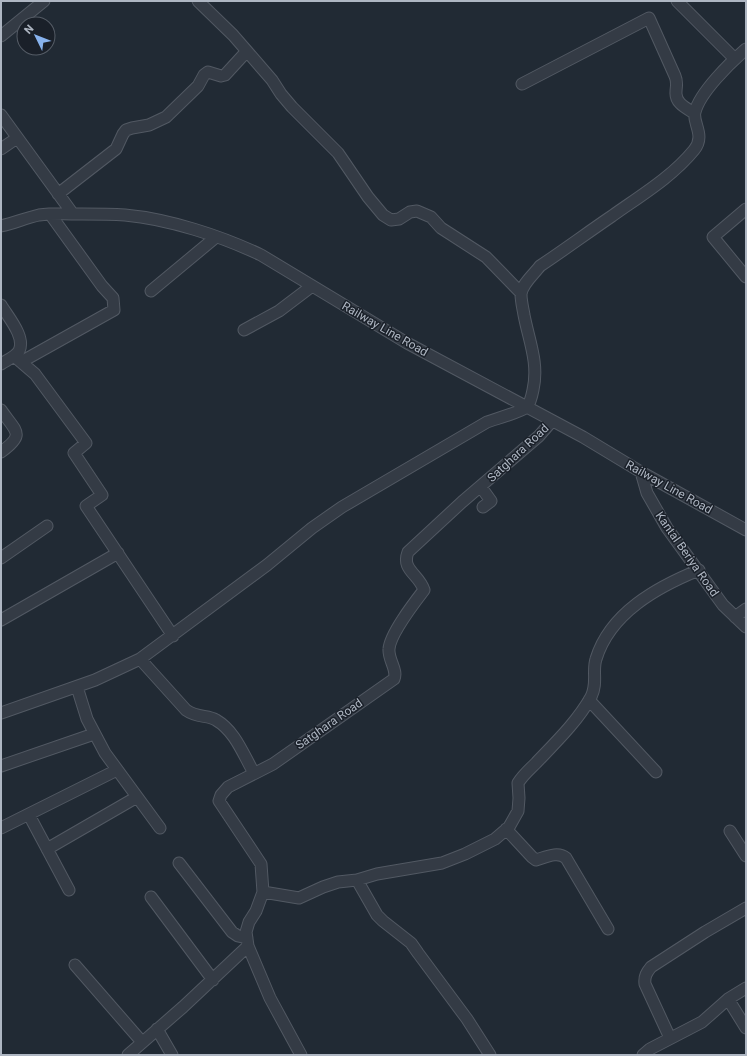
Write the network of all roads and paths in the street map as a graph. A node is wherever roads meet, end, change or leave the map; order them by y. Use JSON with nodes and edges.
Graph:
{"nodes":[{"id":1,"x":44,"y":1,"type":"edge"},
{"id":2,"x":198,"y":1,"type":"edge"},
{"id":3,"x":677,"y":1,"type":"edge"},
{"id":4,"x":1,"y":36,"type":"edge"},
{"id":5,"x":746,"y":49,"type":"edge"},
{"id":6,"x":247,"y":51,"type":"junction"},
{"id":7,"x":735,"y":59,"type":"junction"},
{"id":8,"x":522,"y":84,"type":"dead end"},
{"id":9,"x":694,"y":113,"type":"junction"},
{"id":10,"x":1,"y":115,"type":"edge"},
{"id":11,"x":17,"y":138,"type":"junction"},
{"id":12,"x":1,"y":149,"type":"edge"},
{"id":13,"x":58,"y":194,"type":"junction"},
{"id":14,"x":746,"y":209,"type":"edge"},
{"id":15,"x":50,"y":214,"type":"junction"},
{"id":16,"x":73,"y":214,"type":"junction"},
{"id":17,"x":1,"y":226,"type":"edge"},
{"id":18,"x":216,"y":237,"type":"junction"},
{"id":19,"x":746,"y":276,"type":"edge"},
{"id":20,"x":312,"y":286,"type":"junction"},
{"id":21,"x":151,"y":291,"type":"dead end"},
{"id":22,"x":521,"y":293,"type":"junction"},
{"id":23,"x":1,"y":305,"type":"edge"},
{"id":24,"x":244,"y":330,"type":"dead end"},
{"id":25,"x":18,"y":359,"type":"junction"},
{"id":26,"x":1,"y":364,"type":"edge"},
{"id":27,"x":526,"y":407,"type":"junction"},
{"id":28,"x":1,"y":410,"type":"edge"},
{"id":29,"x":552,"y":421,"type":"junction"},
{"id":30,"x":1,"y":452,"type":"edge"},
{"id":31,"x":641,"y":472,"type":"junction"},
{"id":32,"x":481,"y":487,"type":"junction"},
{"id":33,"x":483,"y":507,"type":"dead end"},
{"id":34,"x":47,"y":526,"type":"dead end"},
{"id":35,"x":746,"y":530,"type":"edge"},
{"id":36,"x":118,"y":554,"type":"junction"},
{"id":37,"x":1,"y":558,"type":"edge"},
{"id":38,"x":699,"y":570,"type":"junction"},
{"id":39,"x":746,"y":609,"type":"edge"},
{"id":40,"x":735,"y":617,"type":"junction"},
{"id":41,"x":1,"y":620,"type":"edge"},
{"id":42,"x":746,"y":628,"type":"edge"},
{"id":43,"x":173,"y":636,"type":"junction"},
{"id":44,"x":140,"y":659,"type":"junction"},
{"id":45,"x":77,"y":687,"type":"junction"},
{"id":46,"x":589,"y":700,"type":"junction"},
{"id":47,"x":1,"y":713,"type":"edge"},
{"id":48,"x":94,"y":734,"type":"junction"},
{"id":49,"x":1,"y":766,"type":"edge"},
{"id":50,"x":117,"y":770,"type":"junction"},
{"id":51,"x":656,"y":772,"type":"dead end"},
{"id":52,"x":254,"y":773,"type":"junction"},
{"id":53,"x":137,"y":797,"type":"junction"},
{"id":54,"x":29,"y":816,"type":"junction"},
{"id":55,"x":1,"y":828,"type":"edge"},
{"id":56,"x":160,"y":828,"type":"dead end"},
{"id":57,"x":506,"y":829,"type":"junction"},
{"id":58,"x":730,"y":831,"type":"dead end"},
{"id":59,"x":47,"y":849,"type":"junction"},
{"id":60,"x":746,"y":856,"type":"edge"},
{"id":61,"x":179,"y":862,"type":"dead end"},
{"id":62,"x":357,"y":880,"type":"junction"},
{"id":63,"x":69,"y":890,"type":"dead end"},
{"id":64,"x":263,"y":892,"type":"junction"},
{"id":65,"x":151,"y":897,"type":"dead end"},
{"id":66,"x":746,"y":908,"type":"edge"},
{"id":67,"x":608,"y":929,"type":"dead end"},
{"id":68,"x":247,"y":942,"type":"junction"},
{"id":69,"x":75,"y":965,"type":"dead end"},
{"id":70,"x":213,"y":980,"type":"junction"},
{"id":71,"x":746,"y":988,"type":"edge"},
{"id":72,"x":728,"y":1000,"type":"junction"},
{"id":73,"x":746,"y":1028,"type":"edge"},
{"id":74,"x":157,"y":1029,"type":"junction"},
{"id":75,"x":670,"y":1038,"type":"junction"},
{"id":76,"x":142,"y":1042,"type":"junction"},
{"id":77,"x":128,"y":1055,"type":"edge"},
{"id":78,"x":172,"y":1055,"type":"edge"},
{"id":79,"x":300,"y":1055,"type":"edge"},
{"id":80,"x":490,"y":1055,"type":"edge"},
{"id":81,"x":643,"y":1055,"type":"edge"}],
"edges":[{"from":1,"to":4,"type":"street"},
{"from":2,"to":6,"type":"street"},
{"from":3,"to":7,"type":"street"},
{"from":5,"to":7,"type":"street"},
{"from":6,"to":13,"type":"street"},
{"from":6,"to":22,"type":"street"},
{"from":7,"to":9,"type":"street"},
{"from":8,"to":9,"type":"street"},
{"from":9,"to":22,"type":"street"},
{"from":10,"to":11,"type":"street"},
{"from":11,"to":12,"type":"street"},
{"from":11,"to":13,"type":"street"},
{"from":13,"to":16,"type":"street"},
{"from":14,"to":19,"type":"street"},
{"from":15,"to":16,"type":"street","name":"Railway Line Road"},
{"from":15,"to":17,"type":"street","name":"Railway Line Road"},
{"from":15,"to":25,"type":"street"},
{"from":16,"to":18,"type":"street","name":"Railway Line Road"},
{"from":18,"to":20,"type":"street","name":"Railway Line Road"},
{"from":18,"to":21,"type":"street"},
{"from":20,"to":24,"type":"street"},
{"from":20,"to":27,"type":"street","name":"Railway Line Road"},
{"from":22,"to":27,"type":"street"},
{"from":23,"to":25,"type":"street"},
{"from":25,"to":26,"type":"street"},
{"from":25,"to":36,"type":"street"},
{"from":27,"to":29,"type":"street","name":"Railway Line Road"},
{"from":27,"to":43,"type":"street"},
{"from":28,"to":30,"type":"street"},
{"from":29,"to":31,"type":"street","name":"Railway Line Road"},
{"from":29,"to":32,"type":"street","name":"Satghara Road"},
{"from":31,"to":35,"type":"street","name":"Railway Line Road"},
{"from":31,"to":38,"type":"street","name":"Kantal Beriya Road"},
{"from":32,"to":33,"type":"street"},
{"from":32,"to":52,"type":"street","name":"Satghara Road"},
{"from":34,"to":37,"type":"street"},
{"from":36,"to":41,"type":"street"},
{"from":36,"to":43,"type":"street"},
{"from":38,"to":40,"type":"street","name":"Kantal Beriya Road"},
{"from":38,"to":46,"type":"street"},
{"from":39,"to":40,"type":"street"},
{"from":40,"to":42,"type":"street","name":"Kantal Beriya Road"},
{"from":43,"to":44,"type":"street"},
{"from":44,"to":45,"type":"street"},
{"from":44,"to":52,"type":"street"},
{"from":45,"to":47,"type":"street"},
{"from":45,"to":48,"type":"street"},
{"from":46,"to":51,"type":"street"},
{"from":46,"to":57,"type":"street"},
{"from":48,"to":49,"type":"street"},
{"from":48,"to":50,"type":"street"},
{"from":50,"to":53,"type":"street"},
{"from":50,"to":54,"type":"street"},
{"from":52,"to":64,"type":"street","name":"Satghara Road"},
{"from":53,"to":56,"type":"street"},
{"from":53,"to":59,"type":"street"},
{"from":54,"to":55,"type":"street"},
{"from":54,"to":59,"type":"street"},
{"from":57,"to":62,"type":"street"},
{"from":57,"to":67,"type":"street"},
{"from":58,"to":60,"type":"street"},
{"from":59,"to":63,"type":"street"},
{"from":61,"to":68,"type":"street"},
{"from":62,"to":64,"type":"street"},
{"from":62,"to":80,"type":"street"},
{"from":64,"to":68,"type":"street","name":"Satghara Road"},
{"from":65,"to":70,"type":"street"},
{"from":66,"to":75,"type":"street"},
{"from":68,"to":70,"type":"street"},
{"from":68,"to":79,"type":"street"},
{"from":69,"to":76,"type":"street"},
{"from":70,"to":74,"type":"street"},
{"from":71,"to":72,"type":"street"},
{"from":72,"to":73,"type":"street"},
{"from":72,"to":75,"type":"street"},
{"from":74,"to":76,"type":"street"},
{"from":74,"to":78,"type":"street"},
{"from":75,"to":81,"type":"street"},
{"from":76,"to":77,"type":"street"}]}
